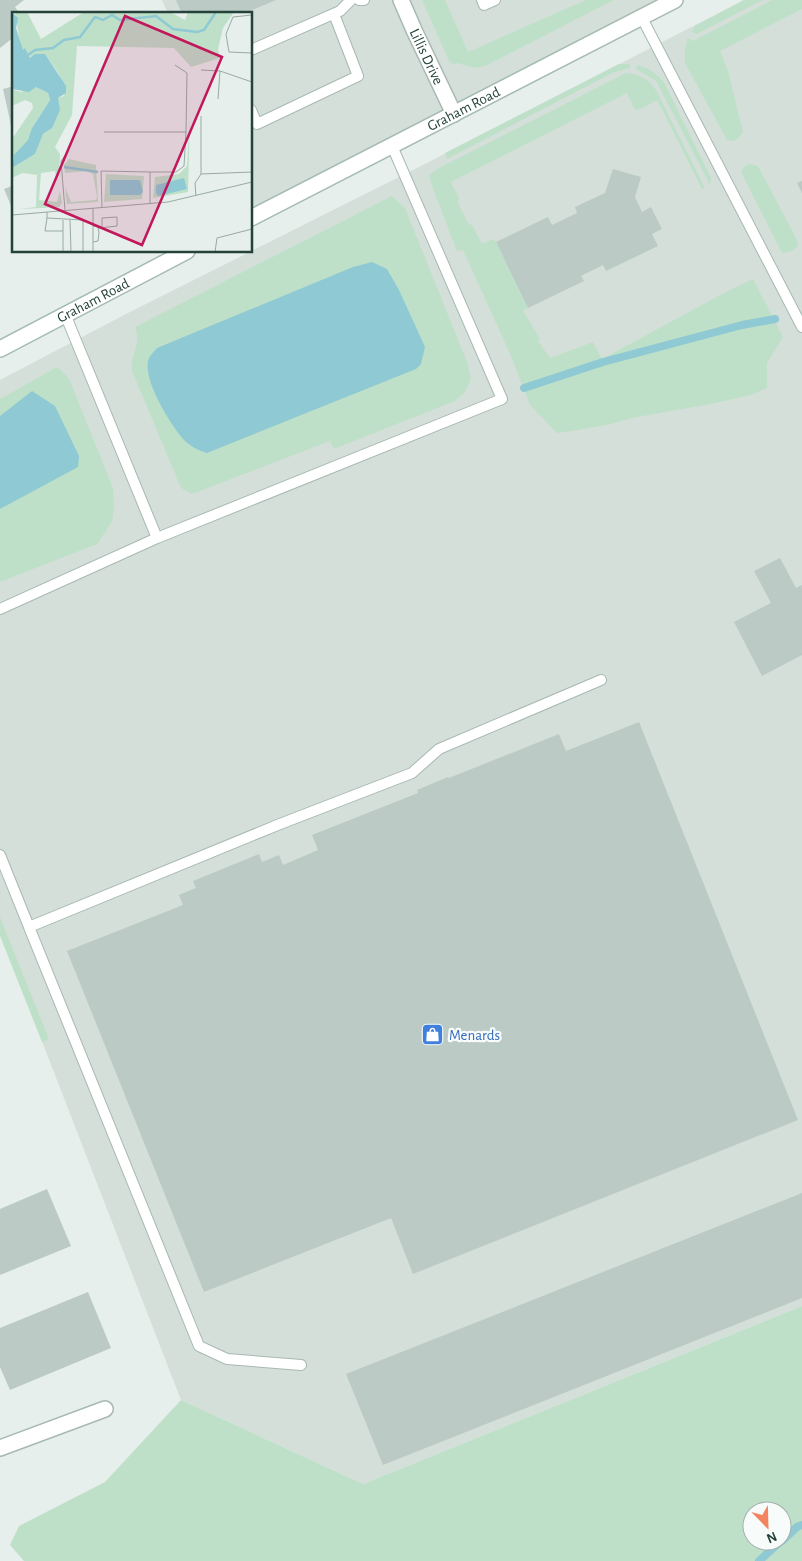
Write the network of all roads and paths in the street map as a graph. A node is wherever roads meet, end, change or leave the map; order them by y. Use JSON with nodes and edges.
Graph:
{"nodes":[{"id":1,"x":351,"y":0,"type":"edge"},
{"id":2,"x":359,"y":0,"type":"edge"},
{"id":3,"x":364,"y":0,"type":"edge"},
{"id":4,"x":401,"y":0,"type":"edge"},
{"id":5,"x":482,"y":0,"type":"edge"},
{"id":6,"x":495,"y":0,"type":"edge"},
{"id":7,"x":675,"y":0,"type":"edge"},
{"id":8,"x":334,"y":14,"type":"junction"},
{"id":9,"x":642,"y":18,"type":"junction"},
{"id":10,"x":252,"y":50,"type":"edge"},
{"id":11,"x":252,"y":112,"type":"edge"},
{"id":12,"x":454,"y":114,"type":"junction"},
{"id":13,"x":392,"y":146,"type":"junction"},
{"id":14,"x":252,"y":217,"type":"edge"},
{"id":15,"x":185,"y":252,"type":"edge"},
{"id":16,"x":65,"y":314,"type":"junction"},
{"id":17,"x":802,"y":327,"type":"edge"},
{"id":18,"x":0,"y":349,"type":"edge"},
{"id":19,"x":157,"y":538,"type":"junction"},
{"id":20,"x":0,"y":609,"type":"edge"},
{"id":21,"x":601,"y":680,"type":"dead end"},
{"id":22,"x":0,"y":855,"type":"edge"},
{"id":23,"x":29,"y":927,"type":"junction"},
{"id":24,"x":301,"y":1365,"type":"dead end"},
{"id":25,"x":105,"y":1409,"type":"dead end"},
{"id":26,"x":0,"y":1448,"type":"edge"}],
"edges":[{"from":1,"to":8,"type":"lane"},
{"from":2,"to":3,"type":"lane"},
{"from":4,"to":12,"type":"main road","name":"Lillis Drive"},
{"from":5,"to":6,"type":"lane"},
{"from":7,"to":9,"type":"main road","name":"Graham Road"},
{"from":8,"to":10,"type":"lane"},
{"from":8,"to":11,"type":"lane"},
{"from":9,"to":12,"type":"main road","name":"Graham Road"},
{"from":9,"to":17,"type":"lane"},
{"from":12,"to":13,"type":"main road","name":"Graham Road"},
{"from":13,"to":14,"type":"main road","name":"Graham Road"},
{"from":13,"to":19,"type":"lane"},
{"from":15,"to":16,"type":"main road","name":"Graham Road"},
{"from":16,"to":18,"type":"main road","name":"Graham Road"},
{"from":16,"to":19,"type":"lane"},
{"from":19,"to":20,"type":"lane"},
{"from":21,"to":23,"type":"lane"},
{"from":22,"to":23,"type":"lane"},
{"from":23,"to":24,"type":"lane"},
{"from":25,"to":26,"type":"main road"}]}
